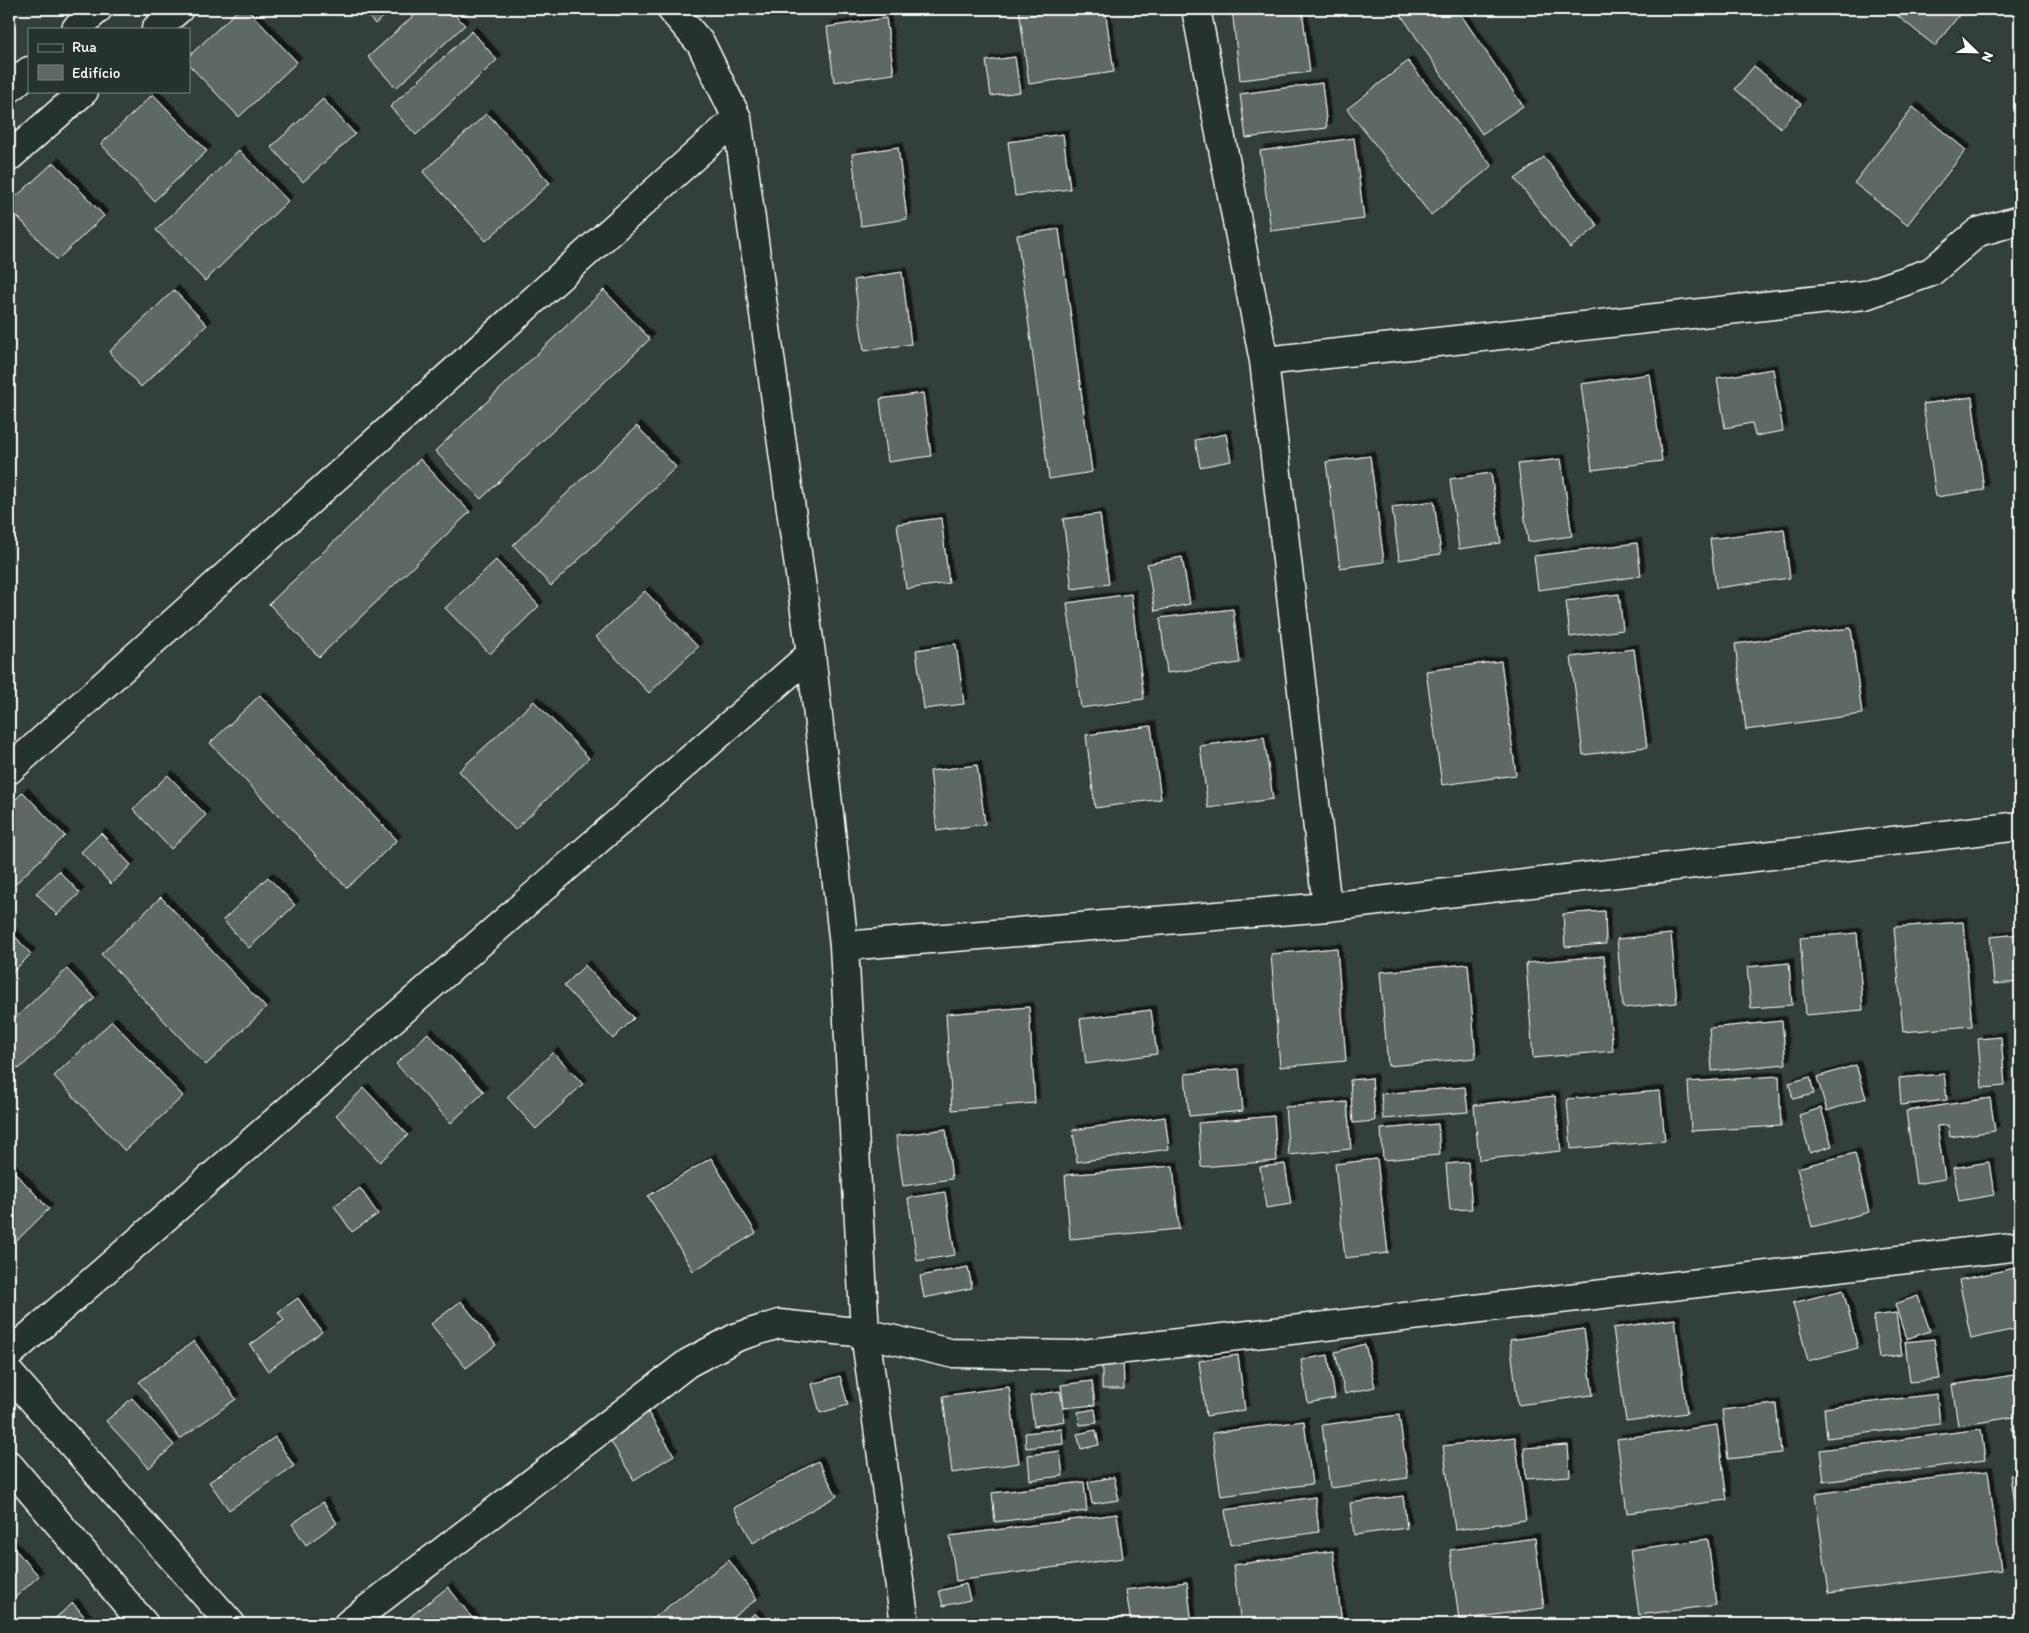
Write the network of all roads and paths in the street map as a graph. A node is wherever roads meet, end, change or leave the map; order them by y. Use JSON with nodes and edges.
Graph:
{"nodes":[{"id":1,"x":98,"y":9,"type":"edge"},
{"id":2,"x":179,"y":9,"type":"edge"},
{"id":3,"x":671,"y":9,"type":"edge"},
{"id":4,"x":1196,"y":9,"type":"edge"},
{"id":5,"x":77,"y":28,"type":"edge"},
{"id":6,"x":157,"y":28,"type":"edge"},
{"id":7,"x":28,"y":72,"type":"edge"},
{"id":8,"x":9,"y":89,"type":"edge"},
{"id":9,"x":83,"y":92,"type":"edge"},
{"id":10,"x":737,"y":118,"type":"junction"},
{"id":11,"x":9,"y":157,"type":"edge"},
{"id":12,"x":2020,"y":220,"type":"edge"},
{"id":13,"x":1264,"y":361,"type":"junction"},
{"id":14,"x":811,"y":654,"type":"junction"},
{"id":15,"x":9,"y":770,"type":"edge"},
{"id":16,"x":2020,"y":826,"type":"edge"},
{"id":17,"x":1327,"y":907,"type":"junction"},
{"id":18,"x":844,"y":946,"type":"junction"},
{"id":19,"x":2020,"y":1246,"type":"edge"},
{"id":20,"x":865,"y":1333,"type":"junction"},
{"id":21,"x":9,"y":1354,"type":"edge"},
{"id":22,"x":9,"y":1372,"type":"edge"},
{"id":23,"x":9,"y":1465,"type":"edge"},
{"id":24,"x":144,"y":1624,"type":"edge"},
{"id":25,"x":231,"y":1624,"type":"edge"},
{"id":26,"x":348,"y":1624,"type":"edge"},
{"id":27,"x":905,"y":1624,"type":"edge"}],
"edges":[{"from":1,"to":5,"type":"street"},
{"from":2,"to":6,"type":"street"},
{"from":3,"to":10,"type":"street"},
{"from":4,"to":13,"type":"street"},
{"from":7,"to":8,"type":"street"},
{"from":9,"to":11,"type":"street"},
{"from":10,"to":14,"type":"street"},
{"from":10,"to":15,"type":"street"},
{"from":12,"to":13,"type":"street"},
{"from":13,"to":17,"type":"street"},
{"from":14,"to":18,"type":"street"},
{"from":14,"to":21,"type":"street"},
{"from":16,"to":17,"type":"street"},
{"from":17,"to":18,"type":"street"},
{"from":18,"to":20,"type":"street"},
{"from":19,"to":20,"type":"street"},
{"from":20,"to":26,"type":"street"},
{"from":20,"to":27,"type":"street"},
{"from":22,"to":25,"type":"street"},
{"from":23,"to":24,"type":"street"}]}
